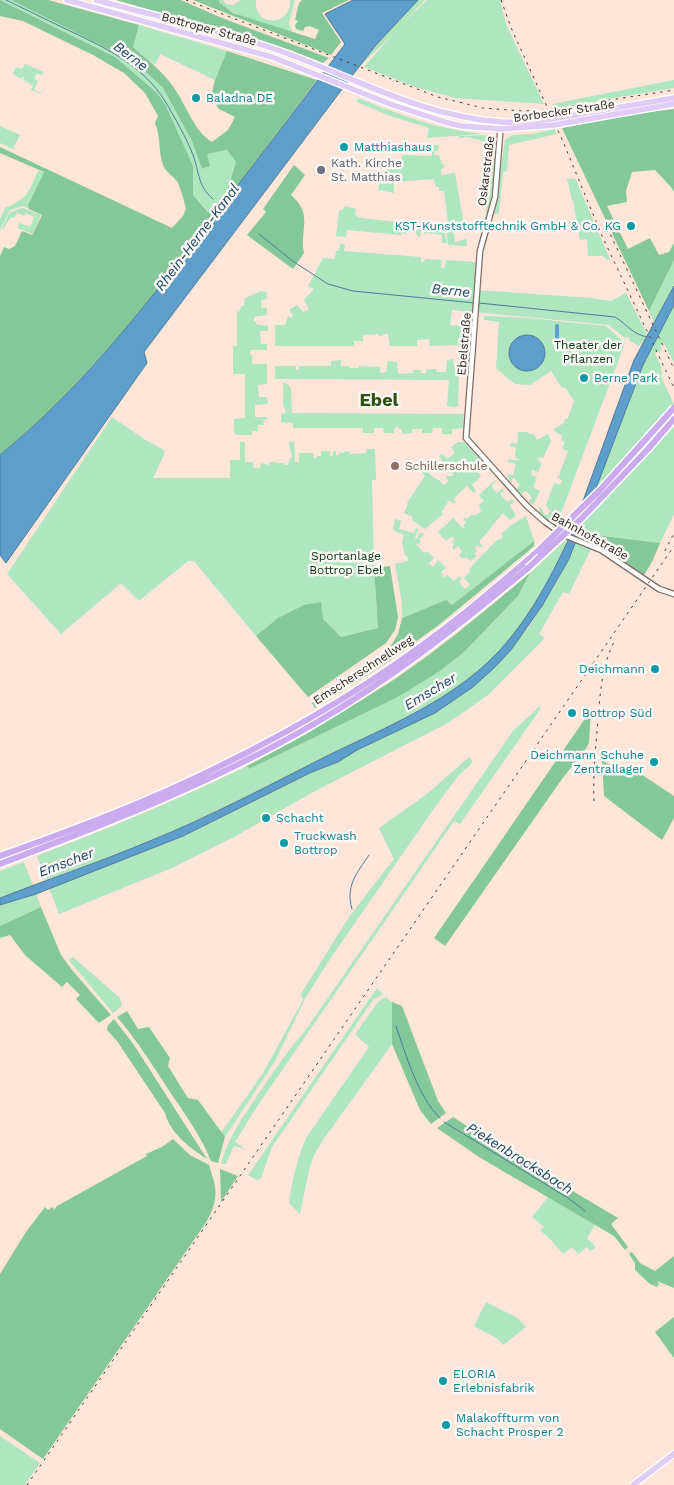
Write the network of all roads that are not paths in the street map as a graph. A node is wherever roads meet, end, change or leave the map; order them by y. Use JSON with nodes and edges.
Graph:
{"nodes":[{"id":1,"x":67,"y":0,"type":"edge"},
{"id":2,"x":96,"y":0,"type":"edge"},
{"id":3,"x":322,"y":68,"type":"joint"},
{"id":4,"x":316,"y":74,"type":"joint"},
{"id":5,"x":674,"y":98,"type":"edge"},
{"id":6,"x":674,"y":104,"type":"edge"},
{"id":7,"x":501,"y":122,"type":"junction"},
{"id":8,"x":555,"y":122,"type":"junction"},
{"id":9,"x":501,"y":129,"type":"junction"},
{"id":10,"x":480,"y":252,"type":"joint"},
{"id":11,"x":674,"y":408,"type":"edge"},
{"id":12,"x":674,"y":419,"type":"edge"},
{"id":13,"x":466,"y":438,"type":"joint"},
{"id":14,"x":674,"y":594,"type":"edge"},
{"id":15,"x":0,"y":856,"type":"edge"},
{"id":16,"x":0,"y":864,"type":"edge"},
{"id":17,"x":674,"y":1454,"type":"edge"},
{"id":18,"x":633,"y":1485,"type":"edge"}],
"edges":[{"from":1,"to":4,"type":"main road","name":"Bottroper Straße"},
{"from":2,"to":3,"type":"main road","name":"Bottroper Straße"},
{"from":3,"to":7,"type":"main road","name":"Borbecker Straße"},
{"from":4,"to":9,"type":"main road","name":"Borbecker Straße"},
{"from":5,"to":8,"type":"main road","name":"Borbecker Straße"},
{"from":6,"to":8,"type":"main road","name":"Borbecker Straße"},
{"from":7,"to":8,"type":"main road","name":"Borbecker Straße"},
{"from":7,"to":9,"type":"street","name":"Oskarstraße"},
{"from":8,"to":9,"type":"main road","name":"Borbecker Straße"},
{"from":9,"to":10,"type":"street","name":"Oskarstraße"},
{"from":10,"to":13,"type":"street","name":"Ebelstraße"},
{"from":11,"to":15,"type":"highway","name":"Emscherschnellweg","bridge":true},
{"from":12,"to":16,"type":"highway","name":"Emscherschnellweg","bridge":true},
{"from":13,"to":14,"type":"street","name":"Bahnhofstraße"},
{"from":17,"to":18,"type":"main road"}]}
